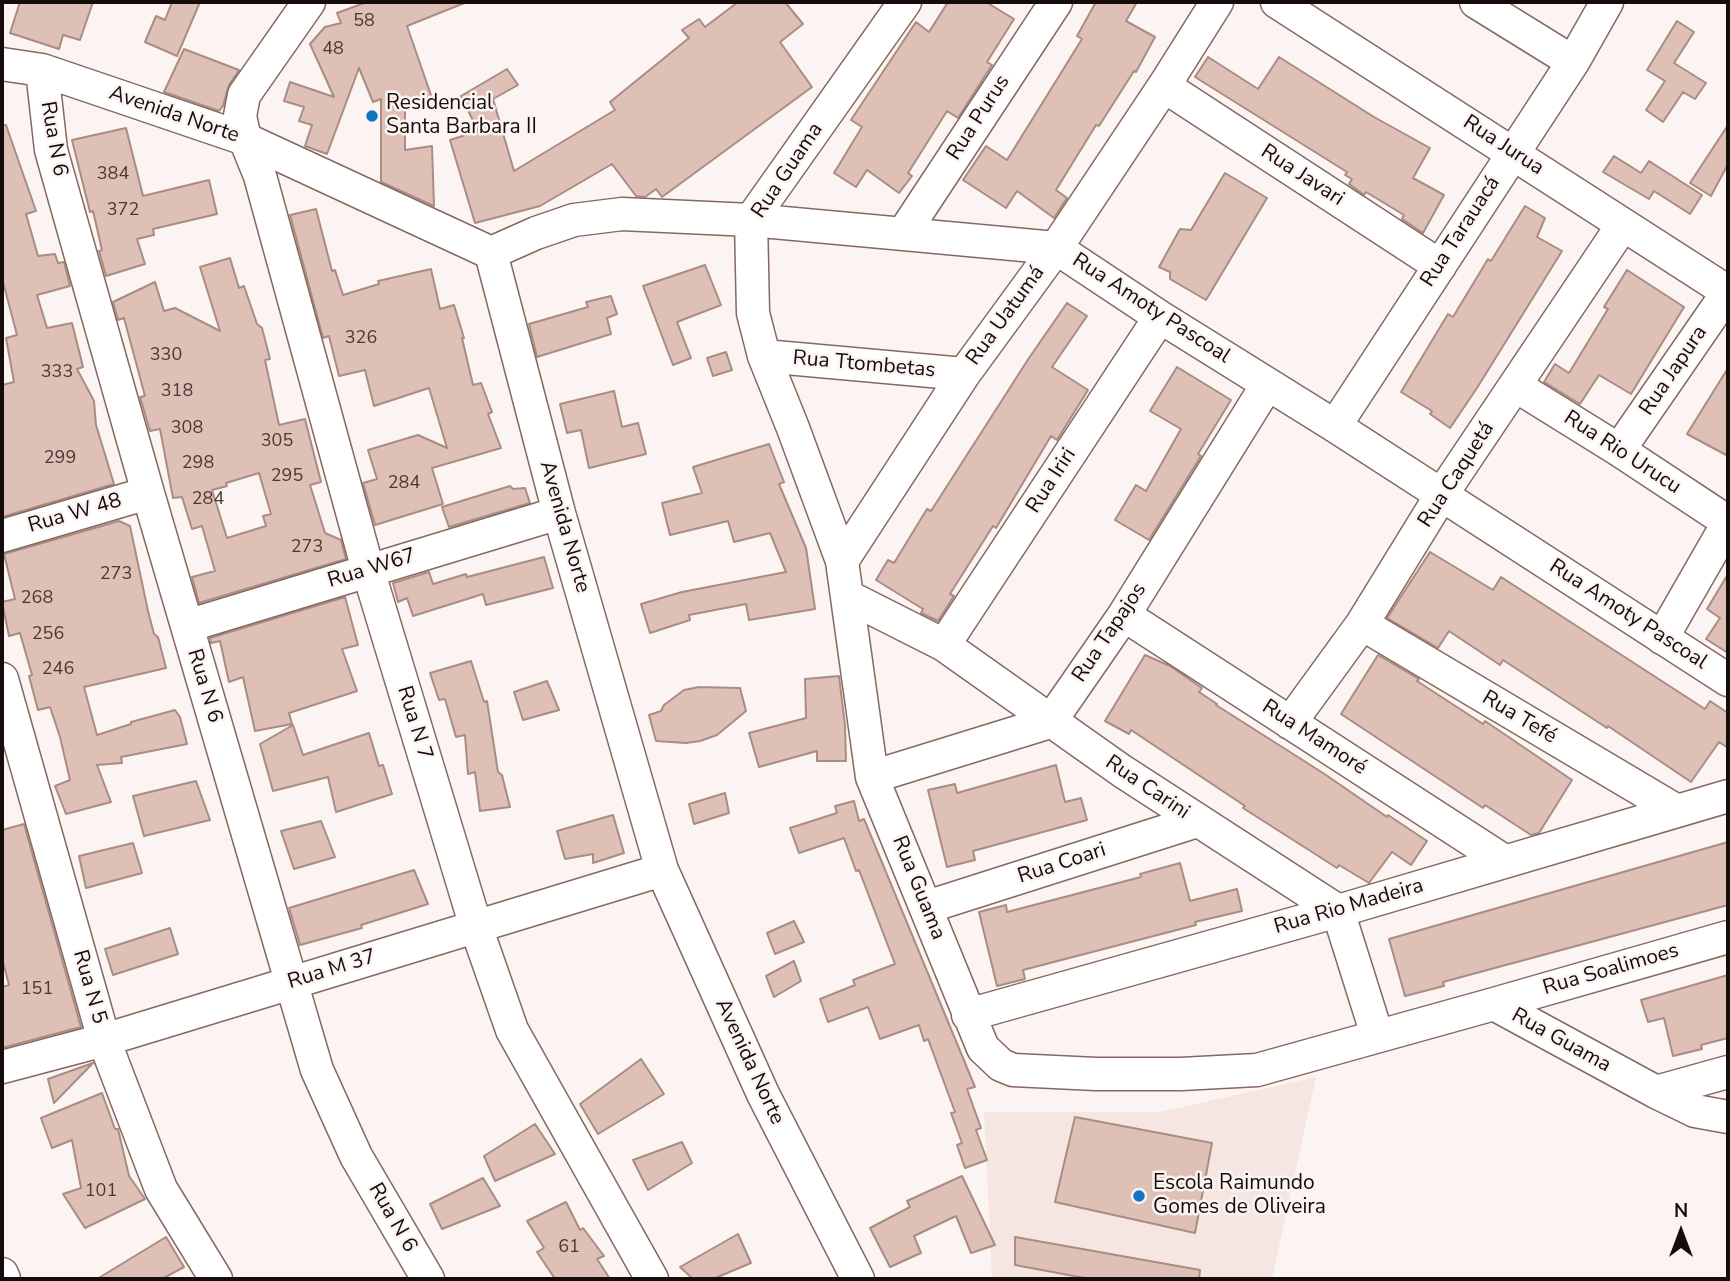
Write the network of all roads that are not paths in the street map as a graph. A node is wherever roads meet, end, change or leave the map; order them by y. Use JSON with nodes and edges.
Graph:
{"nodes":[{"id":1,"x":905,"y":2,"type":"edge"},
{"id":2,"x":1056,"y":2,"type":"edge"},
{"id":3,"x":1217,"y":2,"type":"edge"},
{"id":4,"x":1278,"y":2,"type":"edge"},
{"id":5,"x":1476,"y":2,"type":"edge"},
{"id":6,"x":1607,"y":2,"type":"edge"},
{"id":7,"x":296,"y":7,"type":"edge"},
{"id":8,"x":1573,"y":62,"type":"junction"},
{"id":9,"x":2,"y":64,"type":"edge"},
{"id":10,"x":42,"y":70,"type":"junction"},
{"id":11,"x":1164,"y":86,"type":"junction"},
{"id":12,"x":245,"y":139,"type":"junction"},
{"id":13,"x":1513,"y":152,"type":"junction"},
{"id":14,"x":751,"y":220,"type":"junction"},
{"id":15,"x":1622,"y":226,"type":"junction"},
{"id":16,"x":903,"y":234,"type":"junction"},
{"id":17,"x":1056,"y":248,"type":"junction"},
{"id":18,"x":491,"y":253,"type":"junction"},
{"id":19,"x":1440,"y":266,"type":"junction"},
{"id":20,"x":1728,"y":292,"type":"edge"},
{"id":21,"x":1160,"y":317,"type":"junction"},
{"id":22,"x":764,"y":356,"type":"junction"},
{"id":23,"x":964,"y":374,"type":"junction"},
{"id":24,"x":1267,"y":385,"type":"junction"},
{"id":25,"x":1516,"y":386,"type":"junction"},
{"id":26,"x":1335,"y":426,"type":"junction"},
{"id":27,"x":1619,"y":450,"type":"junction"},
{"id":28,"x":148,"y":493,"type":"junction"},
{"id":29,"x":1442,"y":494,"type":"junction"},
{"id":30,"x":559,"y":513,"type":"junction"},
{"id":31,"x":1728,"y":522,"type":"edge"},
{"id":32,"x":2,"y":536,"type":"edge"},
{"id":33,"x":842,"y":561,"type":"junction"},
{"id":34,"x":368,"y":570,"type":"junction"},
{"id":35,"x":847,"y":596,"type":"junction"},
{"id":36,"x":1124,"y":615,"type":"junction"},
{"id":37,"x":1362,"y":624,"type":"junction"},
{"id":38,"x":187,"y":626,"type":"junction"},
{"id":39,"x":1661,"y":638,"type":"junction"},
{"id":40,"x":944,"y":645,"type":"junction"},
{"id":41,"x":2,"y":679,"type":"edge"},
{"id":42,"x":1728,"y":680,"type":"edge"},
{"id":43,"x":1050,"y":722,"type":"junction"},
{"id":44,"x":1290,"y":723,"type":"junction"},
{"id":45,"x":872,"y":777,"type":"junction"},
{"id":46,"x":1728,"y":796,"type":"edge"},
{"id":47,"x":1677,"y":811,"type":"junction"},
{"id":48,"x":1197,"y":821,"type":"junction"},
{"id":49,"x":1504,"y":861,"type":"junction"},
{"id":50,"x":662,"y":870,"type":"junction"},
{"id":51,"x":927,"y":907,"type":"junction"},
{"id":52,"x":1338,"y":911,"type":"junction"},
{"id":53,"x":476,"y":928,"type":"junction"},
{"id":54,"x":1728,"y":937,"type":"edge"},
{"id":55,"x":293,"y":982,"type":"junction"},
{"id":56,"x":1494,"y":1004,"type":"junction"},
{"id":57,"x":968,"y":1015,"type":"junction"},
{"id":58,"x":1377,"y":1035,"type":"junction"},
{"id":59,"x":104,"y":1040,"type":"junction"},
{"id":60,"x":2,"y":1067,"type":"edge"},
{"id":61,"x":1728,"y":1072,"type":"edge"},
{"id":62,"x":1656,"y":1092,"type":"junction"},
{"id":63,"x":1728,"y":1117,"type":"edge"},
{"id":64,"x":2,"y":1274,"type":"edge"},
{"id":65,"x":4,"y":1279,"type":"edge"},
{"id":66,"x":216,"y":1279,"type":"edge"},
{"id":67,"x":428,"y":1279,"type":"edge"},
{"id":68,"x":652,"y":1279,"type":"edge"},
{"id":69,"x":858,"y":1279,"type":"edge"}],
"edges":[{"from":1,"to":14,"type":"street","name":"Rua Guama"},
{"from":2,"to":16,"type":"street","name":"Rua Purus"},
{"from":3,"to":11,"type":"street","name":"Rua Uatumá"},
{"from":4,"to":13,"type":"street","name":"Rua Jurua"},
{"from":5,"to":8,"type":"street"},
{"from":6,"to":8,"type":"street","name":"Rua Tarauacá"},
{"from":7,"to":12,"type":"street","name":"Rua N 7"},
{"from":8,"to":13,"type":"street","name":"Rua Tarauacá"},
{"from":9,"to":10,"type":"street","name":"Avenida Norte"},
{"from":10,"to":12,"type":"street","name":"Avenida Norte"},
{"from":10,"to":28,"type":"street","name":"Rua N 6"},
{"from":11,"to":17,"type":"street","name":"Rua Uatumá"},
{"from":11,"to":19,"type":"street","name":"Rua Javari"},
{"from":12,"to":18,"type":"street","name":"Avenida Norte"},
{"from":12,"to":34,"type":"street","name":"Rua N 7"},
{"from":13,"to":15,"type":"street","name":"Rua Jurua"},
{"from":13,"to":19,"type":"street","name":"Rua Tarauacá"},
{"from":14,"to":16,"type":"street","name":"Rua Amoty Pascoal"},
{"from":14,"to":18,"type":"street","name":"Rua Amoty Pascoal"},
{"from":14,"to":22,"type":"street","name":"Rua Guama"},
{"from":15,"to":20,"type":"street","name":"Rua Jurua"},
{"from":15,"to":25,"type":"street","name":"Rua Caquetá"},
{"from":16,"to":17,"type":"street","name":"Rua Amoty Pascoal"},
{"from":17,"to":21,"type":"street","name":"Rua Amoty Pascoal"},
{"from":17,"to":23,"type":"street","name":"Rua Uatumá"},
{"from":18,"to":30,"type":"street","name":"Avenida Norte"},
{"from":19,"to":26,"type":"street","name":"Rua Tarauacá"},
{"from":20,"to":27,"type":"street","name":"Rua Japura"},
{"from":21,"to":24,"type":"street","name":"Rua Amoty Pascoal"},
{"from":21,"to":40,"type":"street","name":"Rua Iriri"},
{"from":22,"to":23,"type":"street","name":"Rua Ttombetas"},
{"from":22,"to":33,"type":"street","name":"Rua Guama"},
{"from":23,"to":33,"type":"street","name":"Rua Uatumá"},
{"from":24,"to":26,"type":"street","name":"Rua Amoty Pascoal"},
{"from":24,"to":36,"type":"street","name":"Rua Tapajos"},
{"from":25,"to":27,"type":"street","name":"Rua Rio Urucu"},
{"from":25,"to":29,"type":"street","name":"Rua Caquetá"},
{"from":26,"to":29,"type":"street","name":"Rua Amoty Pascoal"},
{"from":27,"to":31,"type":"street","name":"Rua Rio Urucu"},
{"from":28,"to":32,"type":"street","name":"Rua W 48"},
{"from":28,"to":38,"type":"street","name":"Rua N 6"},
{"from":29,"to":37,"type":"street","name":"Rua Caquetá"},
{"from":29,"to":39,"type":"street","name":"Rua Amoty Pascoal"},
{"from":30,"to":34,"type":"street","name":"Rua W67"},
{"from":30,"to":50,"type":"street","name":"Avenida Norte"},
{"from":31,"to":39,"type":"street"},
{"from":33,"to":35,"type":"street","name":"Rua Guama"},
{"from":34,"to":38,"type":"street","name":"Rua W67"},
{"from":34,"to":53,"type":"street","name":"Rua N 7"},
{"from":35,"to":40,"type":"street","name":"Rua Carini"},
{"from":35,"to":45,"type":"street","name":"Rua Guama"},
{"from":36,"to":43,"type":"street","name":"Rua Tapajos"},
{"from":36,"to":44,"type":"street","name":"Rua Mamoré"},
{"from":37,"to":44,"type":"street","name":"Rua Caquetá"},
{"from":37,"to":47,"type":"street","name":"Rua Tefé"},
{"from":38,"to":55,"type":"street","name":"Rua N 6"},
{"from":39,"to":42,"type":"street","name":"Rua Amoty Pascoal"},
{"from":40,"to":43,"type":"street","name":"Rua Carini"},
{"from":41,"to":59,"type":"street","name":"Rua N 5"},
{"from":43,"to":45,"type":"street"},
{"from":43,"to":48,"type":"street","name":"Rua Carini"},
{"from":44,"to":49,"type":"street","name":"Rua Mamoré"},
{"from":45,"to":51,"type":"street","name":"Rua Guama"},
{"from":46,"to":47,"type":"street","name":"Rua Rio Madeira"},
{"from":47,"to":49,"type":"street","name":"Rua Rio Madeira"},
{"from":48,"to":51,"type":"street","name":"Rua Coari"},
{"from":48,"to":52,"type":"street","name":"Rua Carini"},
{"from":49,"to":52,"type":"street","name":"Rua Rio Madeira"},
{"from":50,"to":53,"type":"street","name":"Rua M 37"},
{"from":50,"to":69,"type":"street","name":"Avenida Norte"},
{"from":51,"to":57,"type":"street","name":"Rua Guama"},
{"from":52,"to":57,"type":"street","name":"Rua Rio Madeira"},
{"from":52,"to":58,"type":"street"},
{"from":53,"to":55,"type":"street","name":"Rua M 37"},
{"from":53,"to":68,"type":"street","name":"Rua N 7"},
{"from":54,"to":56,"type":"street","name":"Rua Soalimoes"},
{"from":55,"to":59,"type":"street","name":"Rua M 37"},
{"from":55,"to":67,"type":"street","name":"Rua N 6"},
{"from":56,"to":58,"type":"street","name":"Rua Guama"},
{"from":56,"to":62,"type":"street","name":"Rua Guama"},
{"from":57,"to":58,"type":"street","name":"Rua Guama"},
{"from":59,"to":60,"type":"street","name":"Rua M 37"},
{"from":59,"to":66,"type":"street","name":"Rua N 5"},
{"from":61,"to":62,"type":"street"},
{"from":62,"to":63,"type":"street","name":"Rua Guama"},
{"from":64,"to":65,"type":"street"}]}
